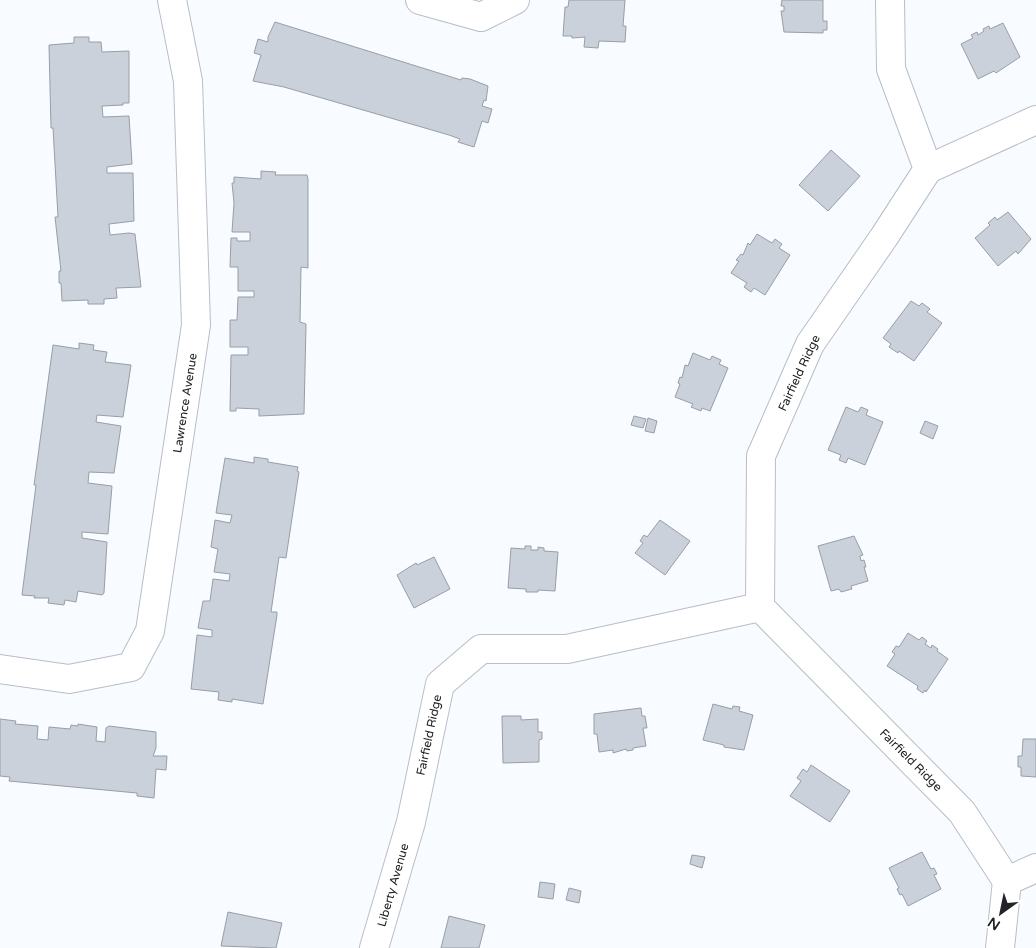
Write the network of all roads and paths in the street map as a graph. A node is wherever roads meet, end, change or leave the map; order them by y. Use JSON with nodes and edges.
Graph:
{"nodes":[{"id":1,"x":172,"y":0,"type":"edge"},
{"id":2,"x":420,"y":0,"type":"edge"},
{"id":3,"x":515,"y":0,"type":"edge"},
{"id":4,"x":890,"y":0,"type":"edge"},
{"id":5,"x":1036,"y":120,"type":"edge"},
{"id":6,"x":928,"y":169,"type":"junction"},
{"id":7,"x":760,"y":607,"type":"junction"},
{"id":8,"x":0,"y":669,"type":"edge"},
{"id":9,"x":411,"y":822,"type":"joint"},
{"id":10,"x":1036,"y":868,"type":"edge"},
{"id":11,"x":1007,"y":881,"type":"junction"},
{"id":12,"x":374,"y":948,"type":"edge"},
{"id":13,"x":1000,"y":948,"type":"edge"}],
"edges":[{"from":1,"to":8,"type":"street","name":"Lawrence Avenue"},
{"from":2,"to":3,"type":"street"},
{"from":4,"to":6,"type":"street"},
{"from":5,"to":6,"type":"street"},
{"from":6,"to":7,"type":"street","name":"Fairfield Ridge"},
{"from":7,"to":9,"type":"street","name":"Fairfield Ridge"},
{"from":7,"to":11,"type":"street","name":"Fairfield Ridge"},
{"from":9,"to":12,"type":"street","name":"Liberty Avenue"},
{"from":10,"to":11,"type":"street"},
{"from":11,"to":13,"type":"street"}]}
